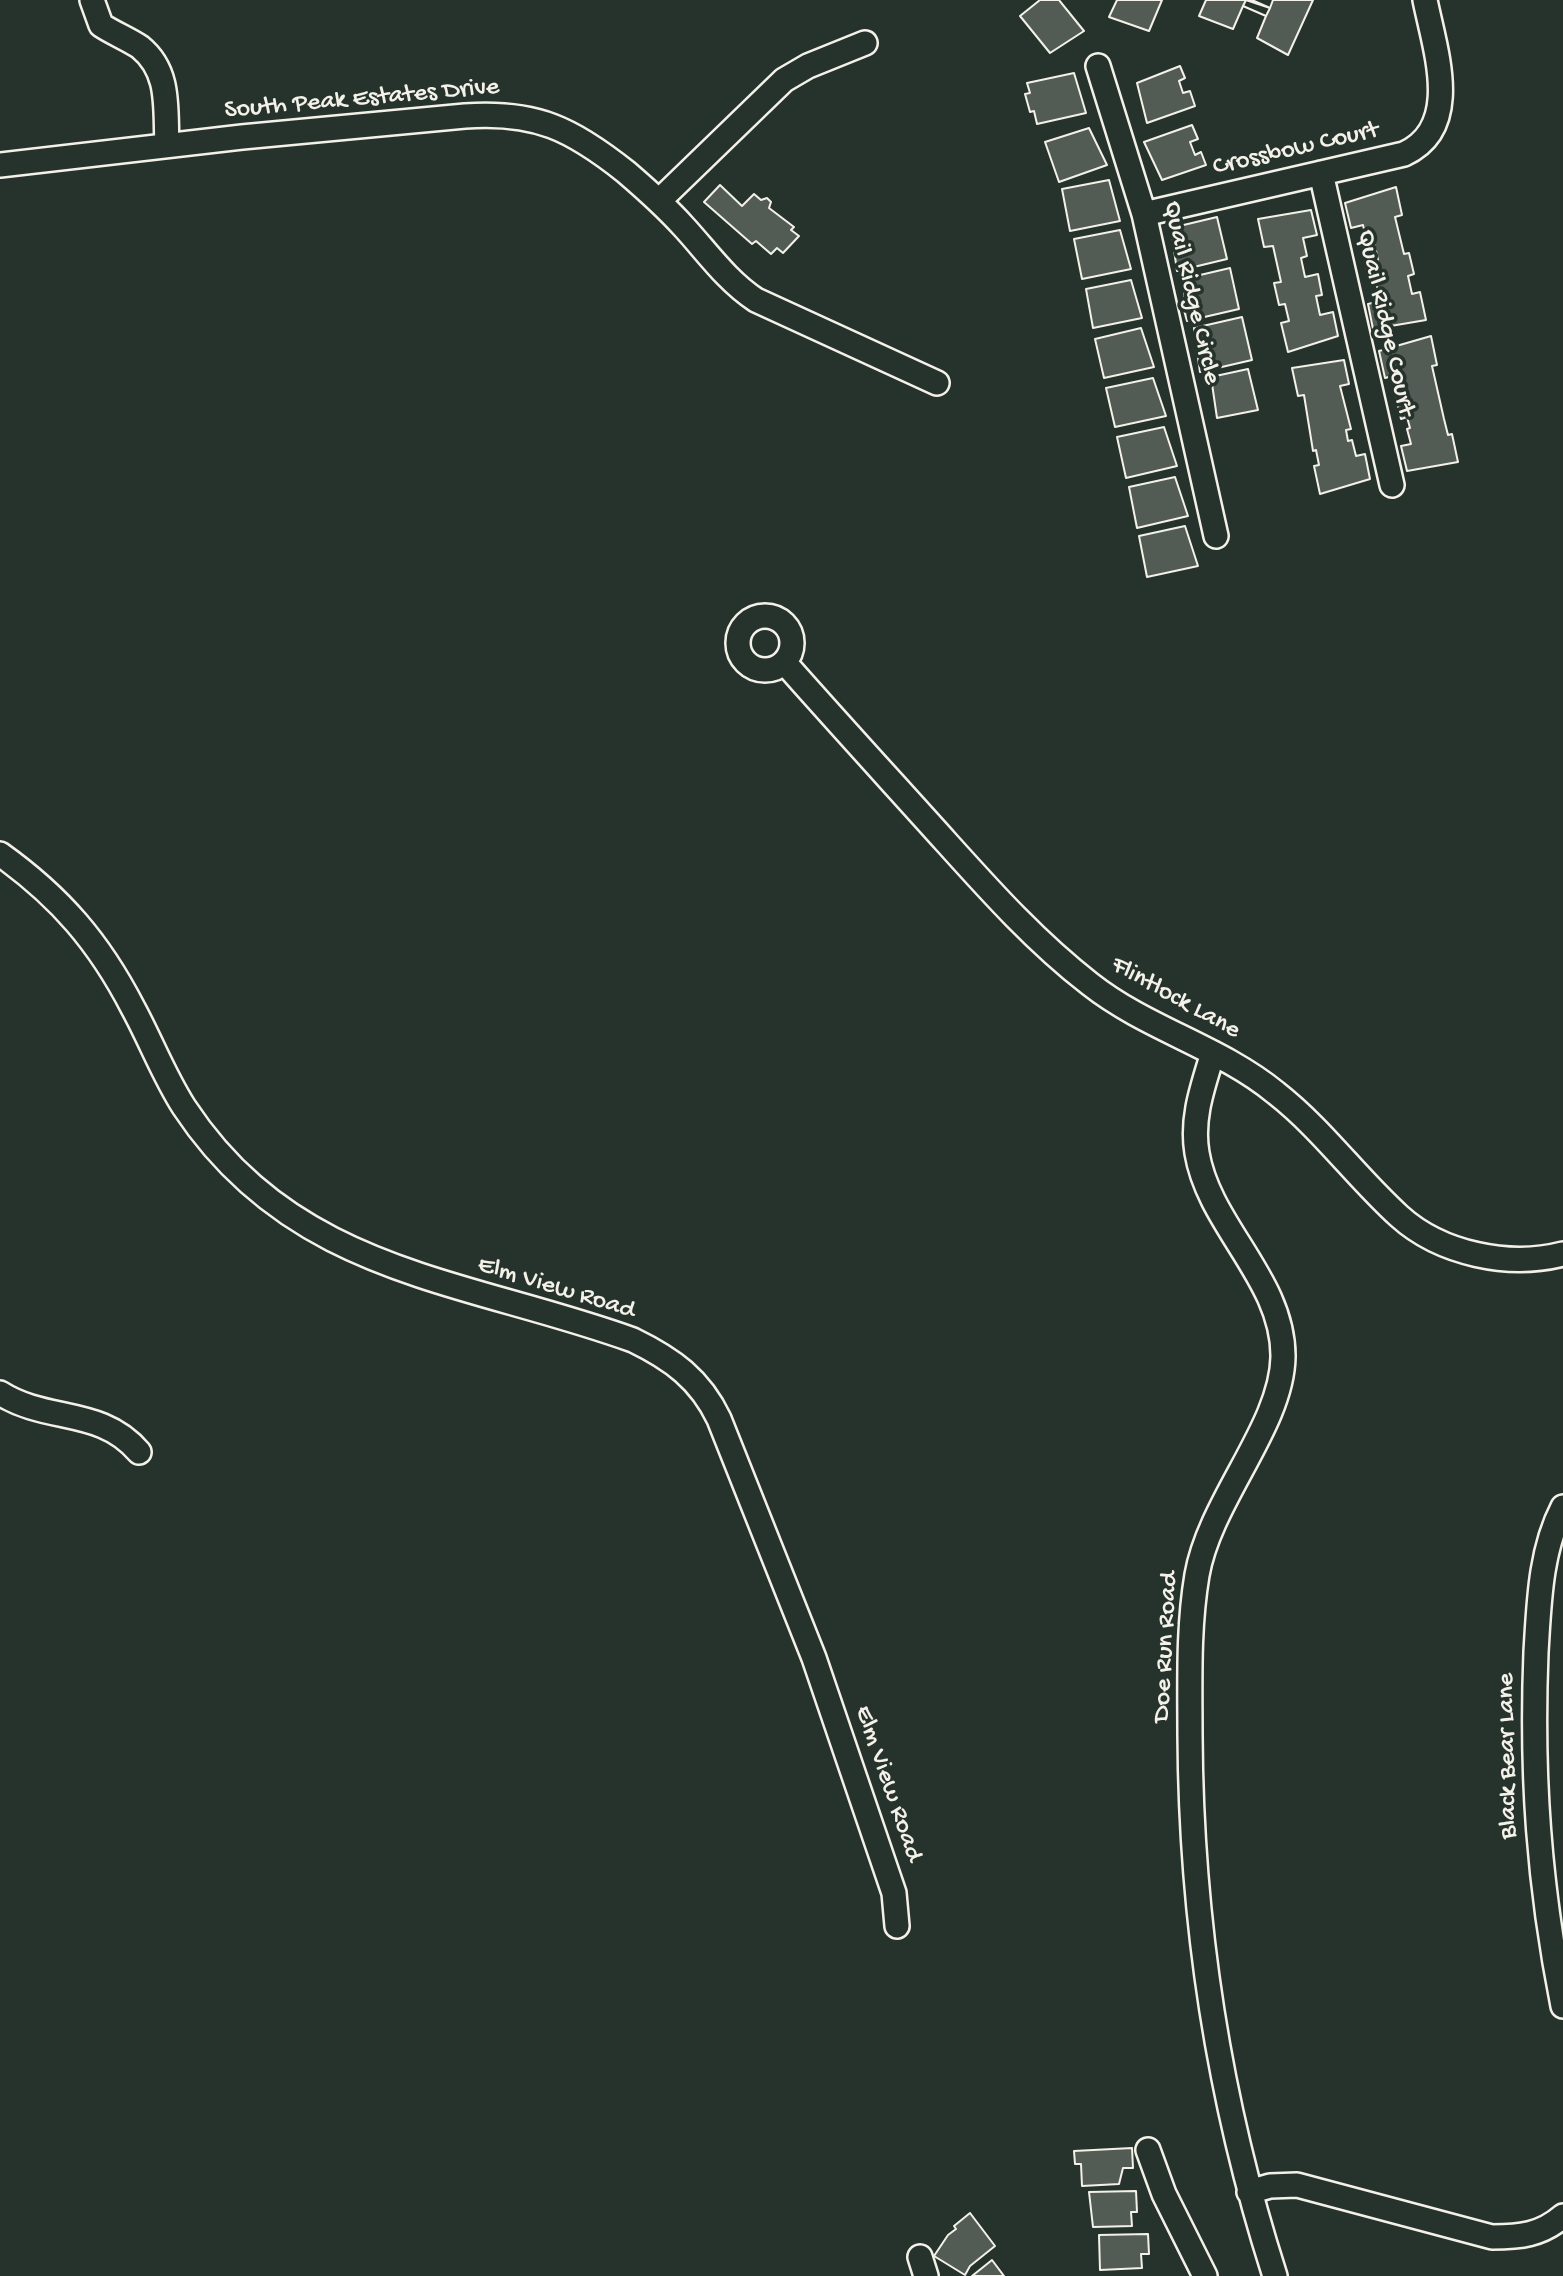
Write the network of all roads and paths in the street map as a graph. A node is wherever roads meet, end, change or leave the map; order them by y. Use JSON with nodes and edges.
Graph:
{"nodes":[{"id":1,"x":92,"y":0,"type":"edge"},
{"id":2,"x":1425,"y":0,"type":"edge"},
{"id":3,"x":865,"y":43,"type":"dead end"},
{"id":4,"x":1098,"y":66,"type":"dead end"},
{"id":5,"x":167,"y":145,"type":"junction"},
{"id":6,"x":0,"y":165,"type":"edge"},
{"id":7,"x":1321,"y":173,"type":"junction"},
{"id":8,"x":660,"y":200,"type":"junction"},
{"id":9,"x":1144,"y":214,"type":"junction"},
{"id":10,"x":937,"y":383,"type":"dead end"},
{"id":11,"x":1392,"y":485,"type":"dead end"},
{"id":12,"x":1216,"y":536,"type":"dead end"},
{"id":13,"x":785,"y":663,"type":"dead end"},
{"id":14,"x":2,"y":859,"type":"edge"},
{"id":15,"x":1213,"y":1053,"type":"junction"},
{"id":16,"x":1563,"y":1254,"type":"edge"},
{"id":17,"x":0,"y":1393,"type":"edge"},
{"id":18,"x":139,"y":1452,"type":"dead end"},
{"id":19,"x":1563,"y":1507,"type":"edge"},
{"id":20,"x":897,"y":1926,"type":"dead end"},
{"id":21,"x":1563,"y":2006,"type":"edge"},
{"id":22,"x":1148,"y":2150,"type":"dead end"},
{"id":23,"x":1249,"y":2192,"type":"junction"},
{"id":24,"x":1563,"y":2216,"type":"edge"},
{"id":25,"x":1205,"y":2276,"type":"edge"},
{"id":26,"x":1275,"y":2276,"type":"edge"}],
"edges":[{"from":1,"to":5,"type":"street"},
{"from":2,"to":7,"type":"street","name":"Crossbow Court"},
{"from":3,"to":8,"type":"street"},
{"from":4,"to":9,"type":"street","name":"Quail Ridge Circle"},
{"from":5,"to":6,"type":"street","name":"South Peak Estates Drive"},
{"from":5,"to":8,"type":"street","name":"South Peak Estates Drive"},
{"from":7,"to":9,"type":"street","name":"Crossbow Court"},
{"from":7,"to":11,"type":"street","name":"Quail Ridge Court"},
{"from":8,"to":10,"type":"street","name":"South Peak Estates Drive"},
{"from":9,"to":12,"type":"street","name":"Quail Ridge Circle"},
{"from":13,"to":15,"type":"street","name":"Flintlock Lane"},
{"from":14,"to":20,"type":"street","name":"Elm View Road"},
{"from":15,"to":16,"type":"street","name":"Flintlock Lane"},
{"from":15,"to":23,"type":"street","name":"Doe Run Road"},
{"from":17,"to":18,"type":"street"},
{"from":19,"to":21,"type":"street","name":"Black Bear Lane"},
{"from":22,"to":25,"type":"street"},
{"from":23,"to":24,"type":"street"},
{"from":23,"to":26,"type":"street","name":"Doe Run Road"}]}
